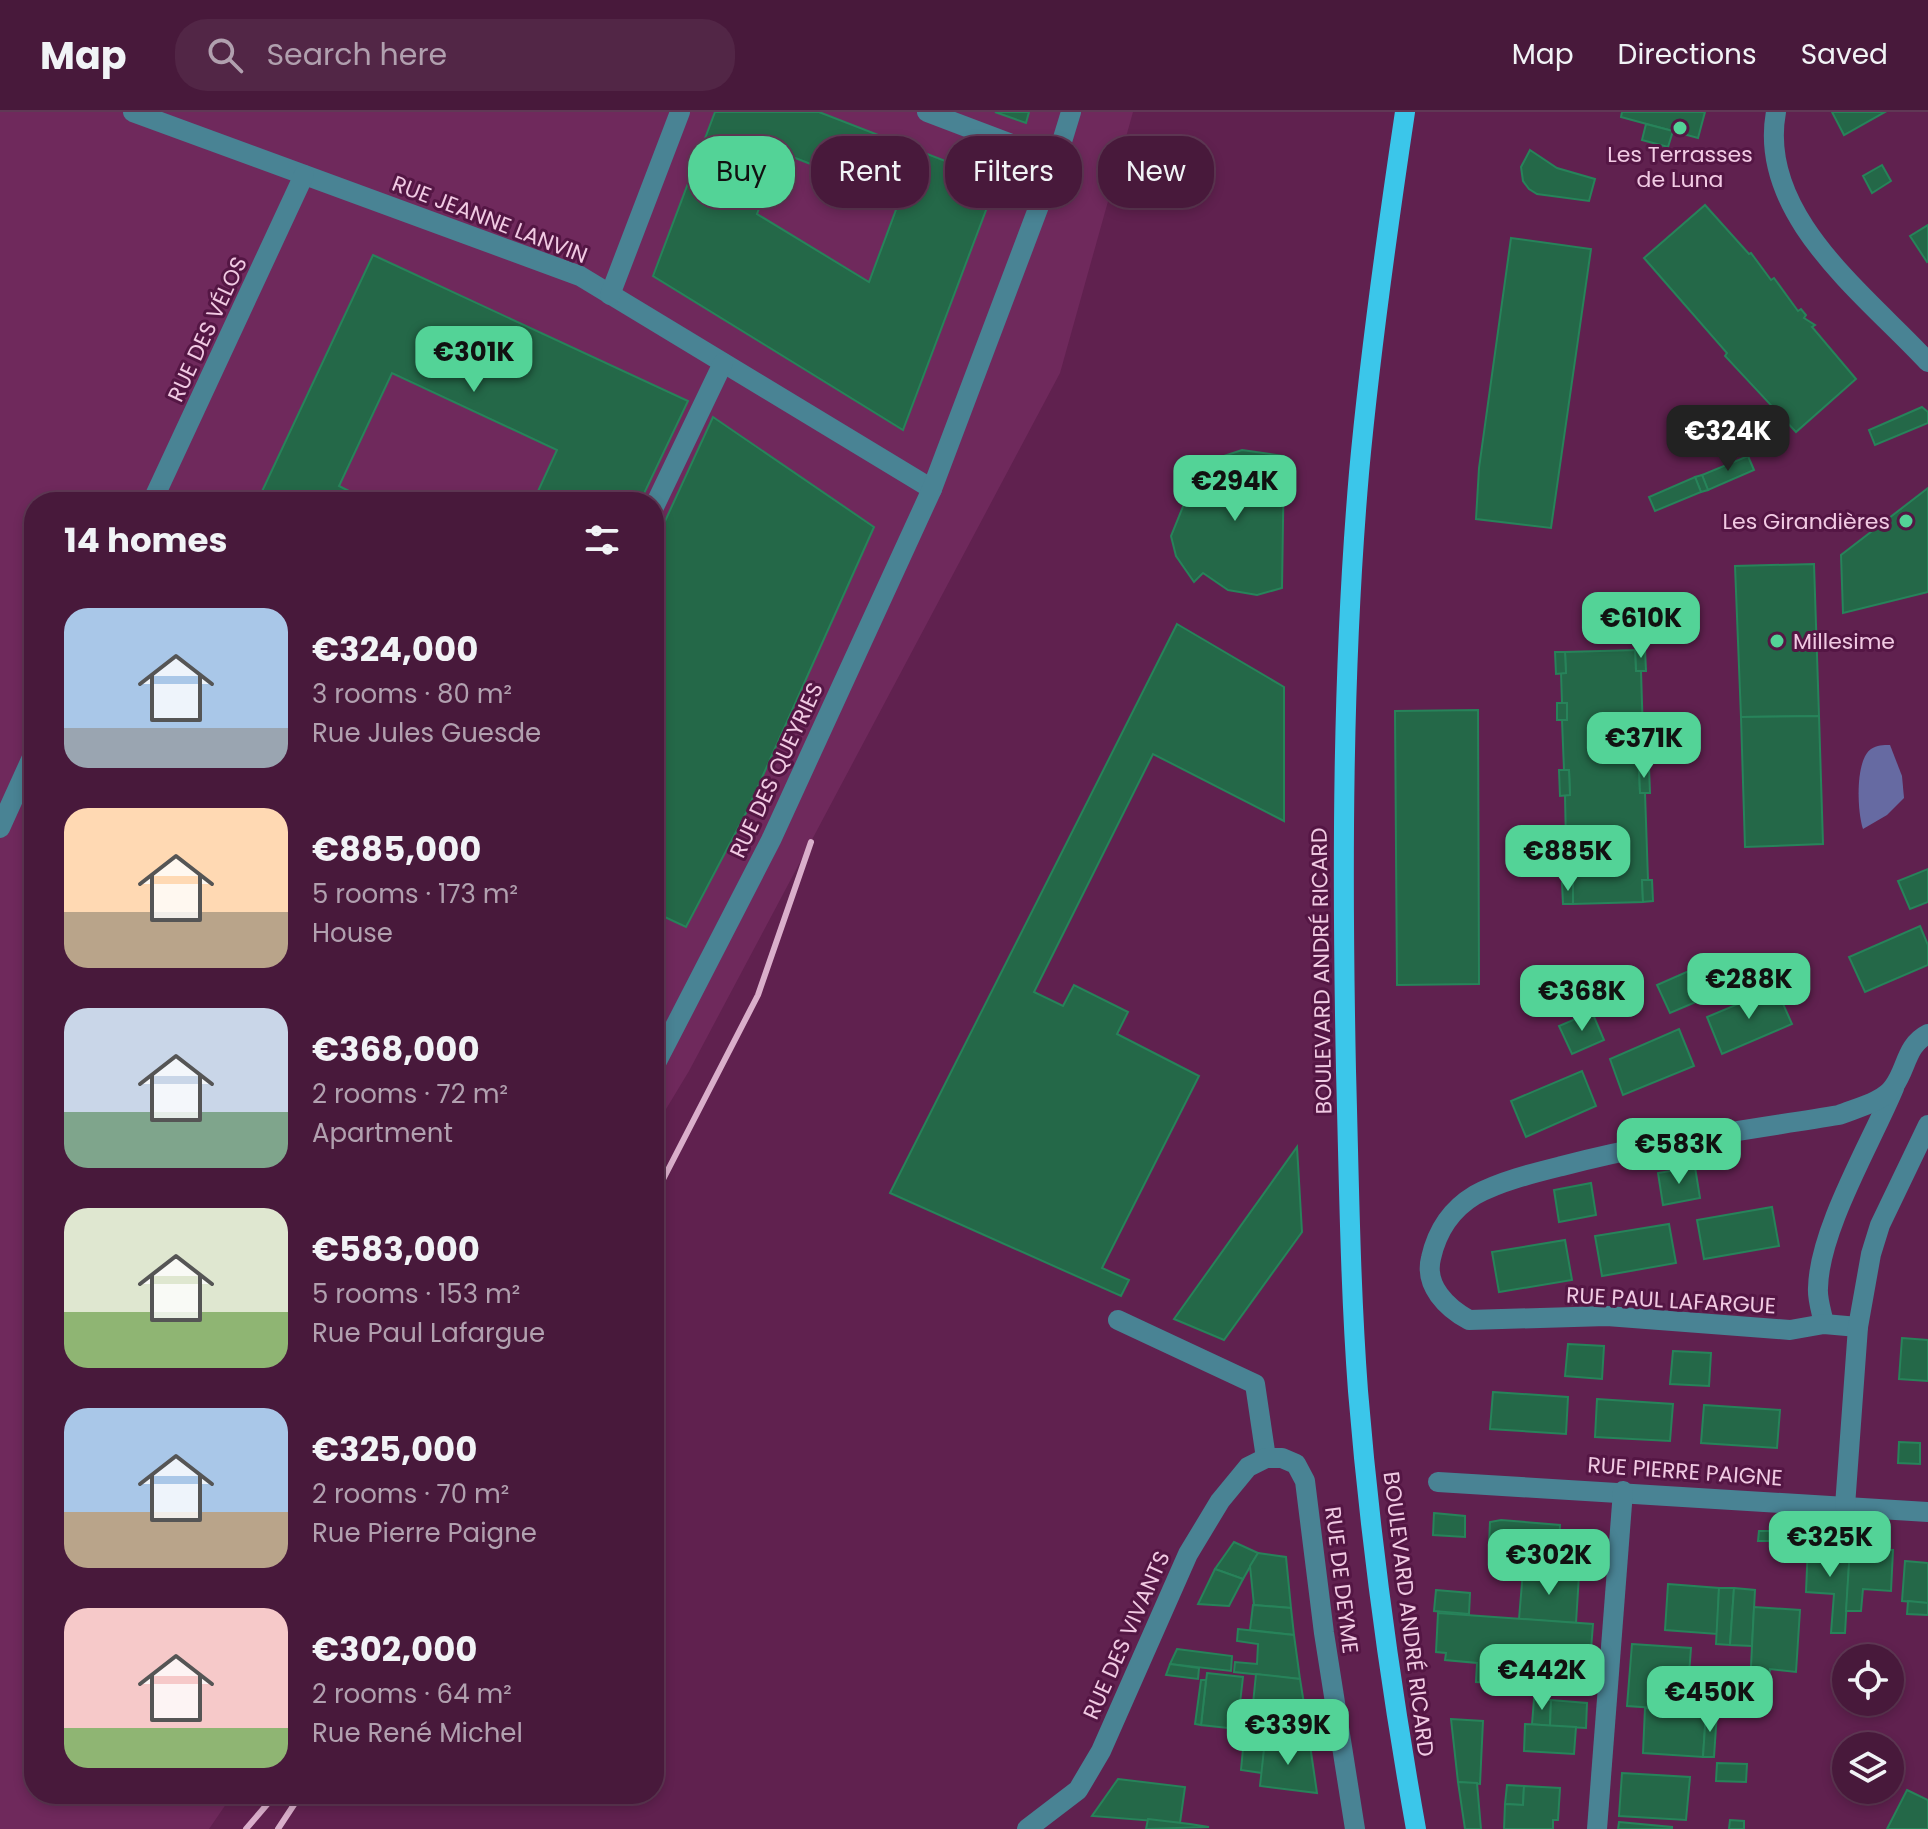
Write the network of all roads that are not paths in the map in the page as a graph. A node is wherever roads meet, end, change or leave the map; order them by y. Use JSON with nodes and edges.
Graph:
{"nodes":[{"id":1,"x":133,"y":112,"type":"edge"},
{"id":2,"x":680,"y":112,"type":"edge"},
{"id":3,"x":927,"y":112,"type":"edge"},
{"id":4,"x":1071,"y":112,"type":"edge"},
{"id":5,"x":1405,"y":112,"type":"edge"},
{"id":6,"x":1776,"y":112,"type":"edge"},
{"id":7,"x":990,"y":136,"type":"edge"},
{"id":8,"x":1064,"y":136,"type":"edge"},
{"id":9,"x":304,"y":175,"type":"junction"},
{"id":10,"x":1038,"y":208,"type":"edge"},
{"id":11,"x":610,"y":295,"type":"junction"},
{"id":12,"x":1928,"y":362,"type":"edge"},
{"id":13,"x":723,"y":363,"type":"junction"},
{"id":14,"x":932,"y":489,"type":"junction"},
{"id":15,"x":157,"y":492,"type":"edge"},
{"id":16,"x":661,"y":492,"type":"edge"},
{"id":17,"x":24,"y":775,"type":"edge"},
{"id":18,"x":0,"y":828,"type":"edge"},
{"id":19,"x":1928,"y":1034,"type":"edge"},
{"id":20,"x":664,"y":1048,"type":"edge"},
{"id":21,"x":1894,"y":1088,"type":"junction"},
{"id":22,"x":1928,"y":1125,"type":"edge"},
{"id":23,"x":1118,"y":1320,"type":"dead end"},
{"id":24,"x":1824,"y":1324,"type":"junction"},
{"id":25,"x":1858,"y":1327,"type":"junction"},
{"id":26,"x":1266,"y":1458,"type":"junction"},
{"id":27,"x":1438,"y":1482,"type":"dead end"},
{"id":28,"x":1623,"y":1491,"type":"junction"},
{"id":29,"x":1845,"y":1506,"type":"junction"},
{"id":30,"x":1928,"y":1512,"type":"edge"},
{"id":31,"x":1027,"y":1829,"type":"edge"},
{"id":32,"x":1355,"y":1829,"type":"edge"},
{"id":33,"x":1416,"y":1829,"type":"edge"},
{"id":34,"x":1597,"y":1829,"type":"edge"}],
"edges":[{"from":1,"to":9,"type":"street","name":"RUE JEANNE LANVIN"},
{"from":2,"to":11,"type":"street"},
{"from":3,"to":7,"type":"street"},
{"from":4,"to":8,"type":"street","name":"RUE DES QUEYRIES"},
{"from":5,"to":33,"type":"main road","name":"BOULEVARD ANDRÉ RICARD"},
{"from":6,"to":12,"type":"street"},
{"from":9,"to":11,"type":"street","name":"RUE JEANNE LANVIN"},
{"from":9,"to":15,"type":"street","name":"RUE DES VÉLOS"},
{"from":10,"to":14,"type":"street","name":"RUE DES QUEYRIES"},
{"from":11,"to":13,"type":"street","name":"RUE JEANNE LANVIN"},
{"from":13,"to":14,"type":"street","name":"RUE JEANNE LANVIN"},
{"from":13,"to":16,"type":"street"},
{"from":14,"to":20,"type":"street","name":"RUE DES QUEYRIES"},
{"from":17,"to":18,"type":"street"},
{"from":19,"to":21,"type":"street"},
{"from":21,"to":24,"type":"street"},
{"from":21,"to":24,"type":"street","name":"RUE PAUL LAFARGUE"},
{"from":22,"to":25,"type":"street"},
{"from":23,"to":26,"type":"street"},
{"from":24,"to":25,"type":"street","name":"RUE PAUL LAFARGUE"},
{"from":25,"to":29,"type":"street"},
{"from":26,"to":31,"type":"street","name":"RUE DES VIVANTS"},
{"from":26,"to":32,"type":"street","name":"RUE DE DEYME"},
{"from":27,"to":28,"type":"street","name":"RUE PIERRE PAIGNE"},
{"from":28,"to":29,"type":"street","name":"RUE PIERRE PAIGNE"},
{"from":28,"to":34,"type":"street"},
{"from":29,"to":30,"type":"street","name":"RUE PIERRE PAIGNE"}]}
